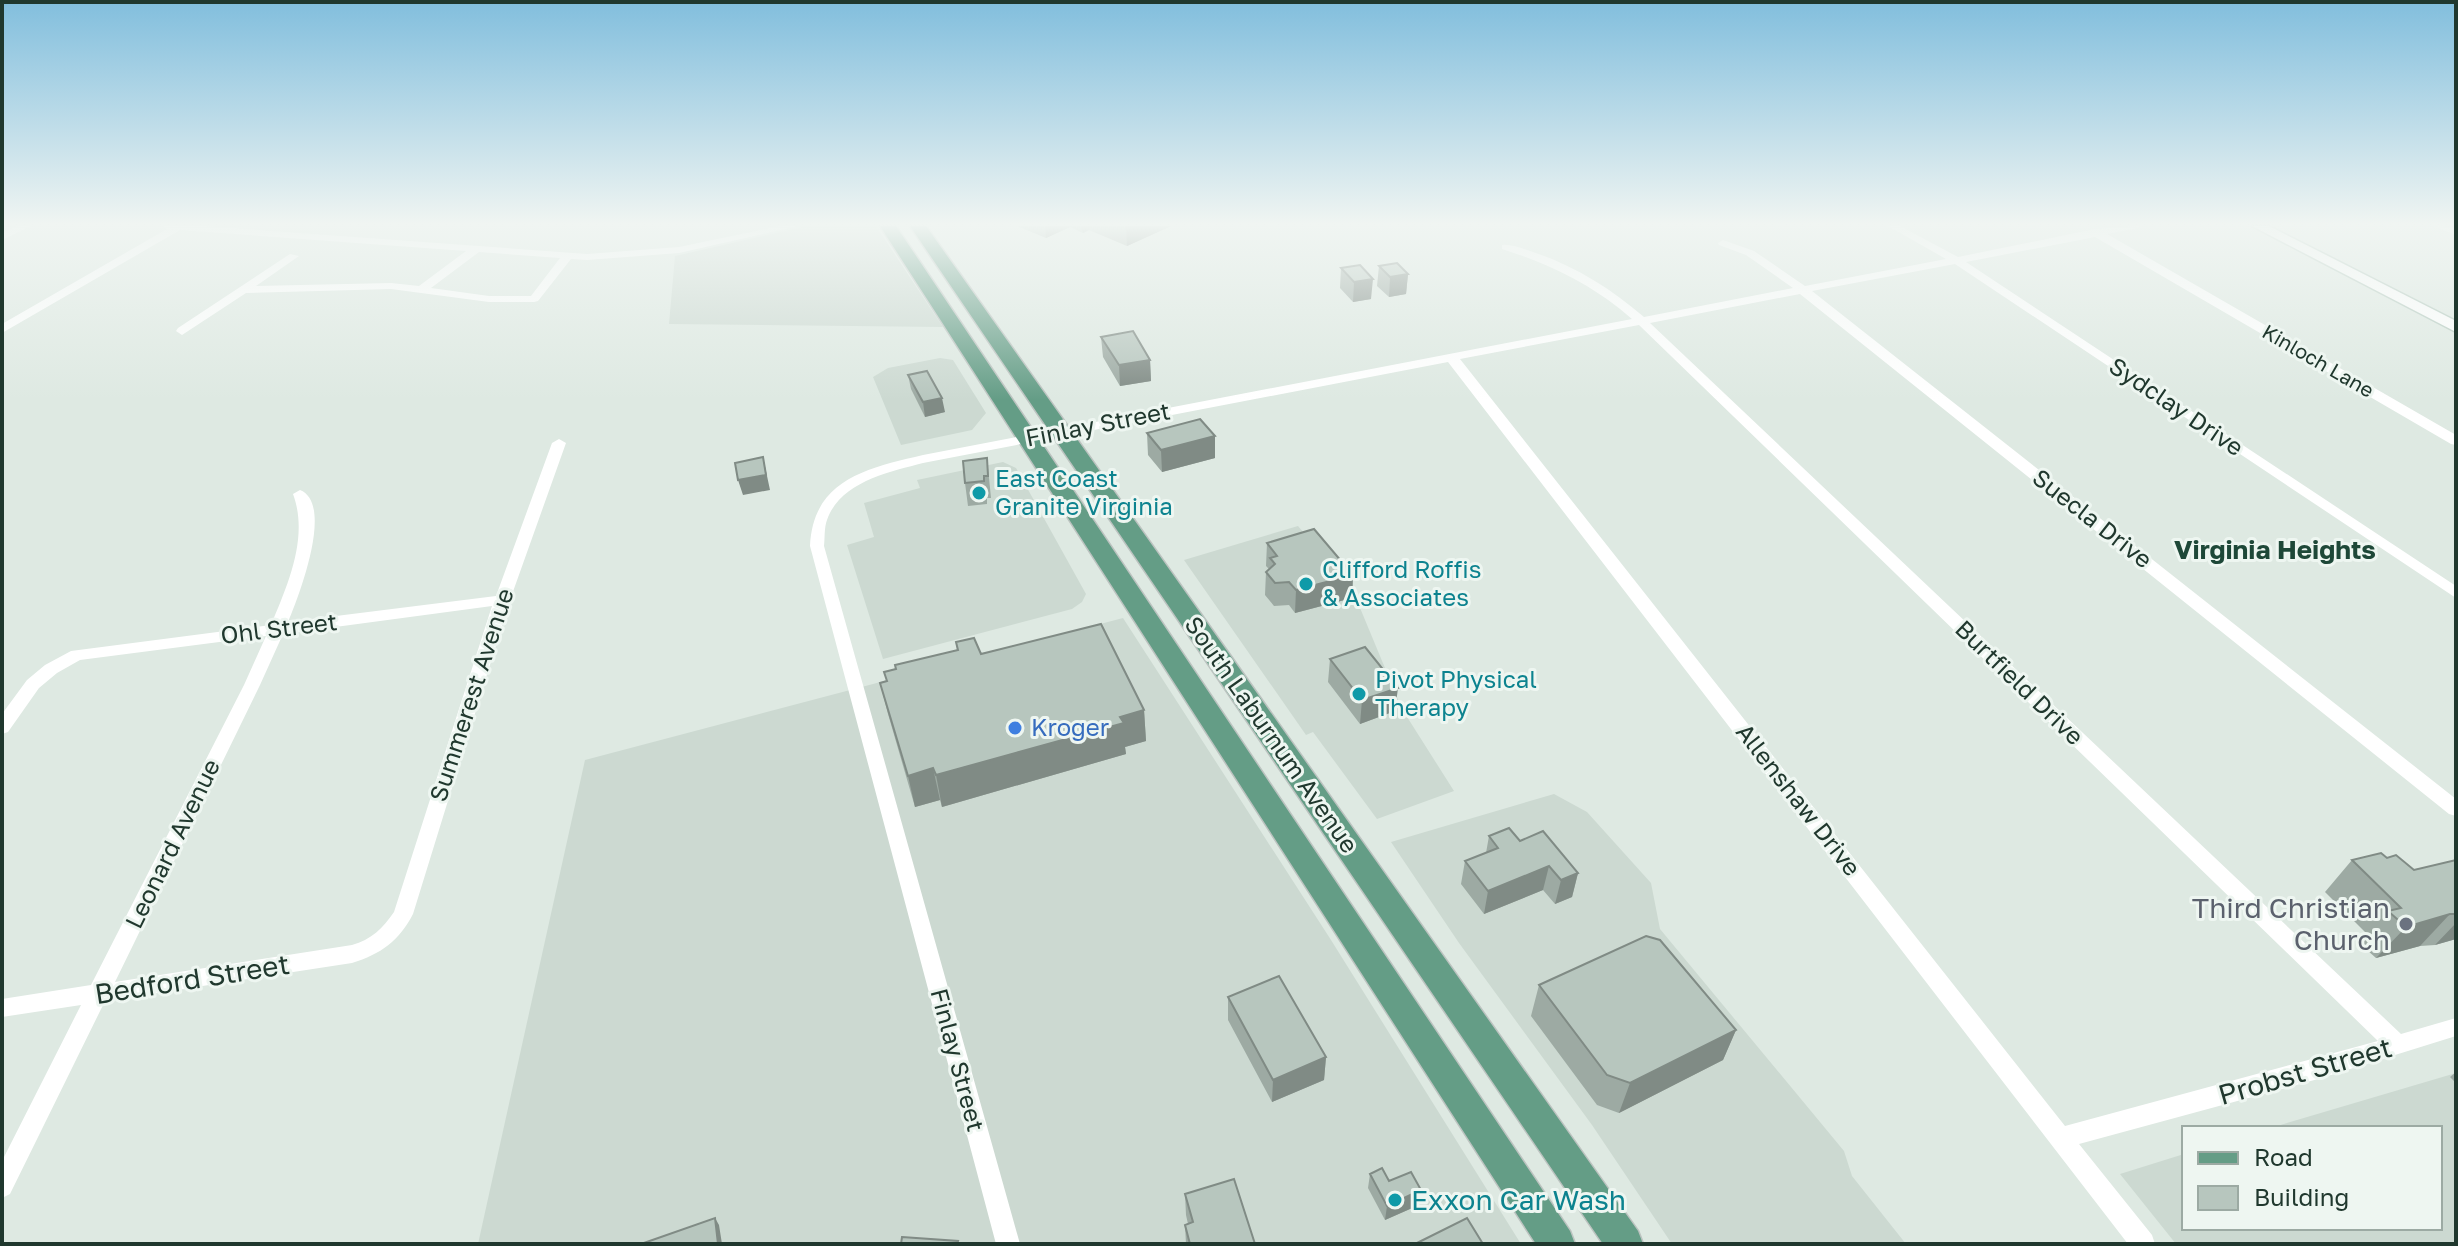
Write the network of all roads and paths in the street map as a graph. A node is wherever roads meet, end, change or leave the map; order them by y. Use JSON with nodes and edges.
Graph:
{"nodes":[{"id":1,"x":78,"y":284,"type":"edge"},
{"id":2,"x":253,"y":284,"type":"edge"},
{"id":3,"x":429,"y":284,"type":"edge"},
{"id":4,"x":546,"y":284,"type":"edge"},
{"id":5,"x":932,"y":284,"type":"edge"},
{"id":6,"x":954,"y":284,"type":"edge"},
{"id":7,"x":1598,"y":284,"type":"edge"},
{"id":8,"x":1795,"y":284,"type":"edge"},
{"id":9,"x":1834,"y":284,"type":"edge"},
{"id":10,"x":1993,"y":284,"type":"edge"},
{"id":11,"x":2185,"y":284,"type":"edge"},
{"id":12,"x":2372,"y":284,"type":"edge"},
{"id":13,"x":244,"y":290,"type":"junction"},
{"id":14,"x":1803,"y":290,"type":"junction"},
{"id":15,"x":420,"y":291,"type":"junction"},
{"id":16,"x":1642,"y":321,"type":"junction"},
{"id":17,"x":2456,"y":327,"type":"edge"},
{"id":18,"x":2,"y":329,"type":"edge"},
{"id":19,"x":182,"y":331,"type":"dead end"},
{"id":20,"x":1452,"y":358,"type":"junction"},
{"id":21,"x":1046,"y":435,"type":"junction"},
{"id":22,"x":2456,"y":441,"type":"edge"},
{"id":23,"x":559,"y":443,"type":"dead end"},
{"id":24,"x":300,"y":494,"type":"dead end"},
{"id":25,"x":2456,"y":593,"type":"edge"},
{"id":26,"x":502,"y":600,"type":"junction"},
{"id":27,"x":276,"y":629,"type":"junction"},
{"id":28,"x":2,"y":728,"type":"edge"},
{"id":29,"x":2456,"y":809,"type":"edge"},
{"id":30,"x":380,"y":943,"type":"joint"},
{"id":31,"x":100,"y":993,"type":"junction"},
{"id":32,"x":2,"y":1008,"type":"edge"},
{"id":33,"x":2456,"y":1027,"type":"edge"},
{"id":34,"x":2397,"y":1045,"type":"junction"},
{"id":35,"x":2061,"y":1138,"type":"junction"},
{"id":36,"x":2,"y":1186,"type":"edge"},
{"id":37,"x":1008,"y":1244,"type":"edge"},
{"id":38,"x":1557,"y":1244,"type":"edge"},
{"id":39,"x":1625,"y":1244,"type":"edge"},
{"id":40,"x":2143,"y":1244,"type":"edge"}],
"edges":[{"from":1,"to":18,"type":"street"},
{"from":2,"to":13,"type":"street"},
{"from":3,"to":15,"type":"street"},
{"from":4,"to":15,"type":"street"},
{"from":5,"to":21,"type":"main road","name":"South Laburnum Avenue"},
{"from":6,"to":21,"type":"main road","name":"South Laburnum Avenue"},
{"from":7,"to":16,"type":"street","name":"Burtfield Drive"},
{"from":8,"to":14,"type":"street","name":"Suecla Drive"},
{"from":9,"to":14,"type":"street","name":"Finlay Street"},
{"from":10,"to":25,"type":"street","name":"Sydclay Drive"},
{"from":11,"to":22,"type":"street","name":"Kinloch Lane"},
{"from":12,"to":17,"type":"main road"},
{"from":13,"to":15,"type":"street"},
{"from":13,"to":19,"type":"street"},
{"from":14,"to":16,"type":"street","name":"Finlay Street"},
{"from":14,"to":29,"type":"street","name":"Suecla Drive"},
{"from":16,"to":20,"type":"street","name":"Finlay Street"},
{"from":16,"to":34,"type":"street","name":"Burtfield Drive"},
{"from":20,"to":21,"type":"street","name":"Finlay Street"},
{"from":20,"to":35,"type":"street","name":"Allenshaw Drive"},
{"from":21,"to":37,"type":"street","name":"Finlay Street"},
{"from":21,"to":38,"type":"main road","name":"South Laburnum Avenue"},
{"from":21,"to":39,"type":"main road","name":"South Laburnum Avenue"},
{"from":23,"to":26,"type":"street","name":"Summerest Avenue"},
{"from":24,"to":27,"type":"street","name":"Leonard Avenue"},
{"from":26,"to":27,"type":"street","name":"Ohl Street"},
{"from":26,"to":30,"type":"street","name":"Summerest Avenue"},
{"from":27,"to":28,"type":"street","name":"Ohl Street"},
{"from":27,"to":31,"type":"street","name":"Leonard Avenue"},
{"from":30,"to":31,"type":"street","name":"Bedford Street"},
{"from":31,"to":32,"type":"street","name":"Bedford Street"},
{"from":31,"to":36,"type":"street","name":"Leonard Avenue"},
{"from":33,"to":34,"type":"street","name":"Probst Street"},
{"from":34,"to":35,"type":"street","name":"Probst Street"},
{"from":35,"to":40,"type":"street","name":"Allenshaw Drive"}]}
